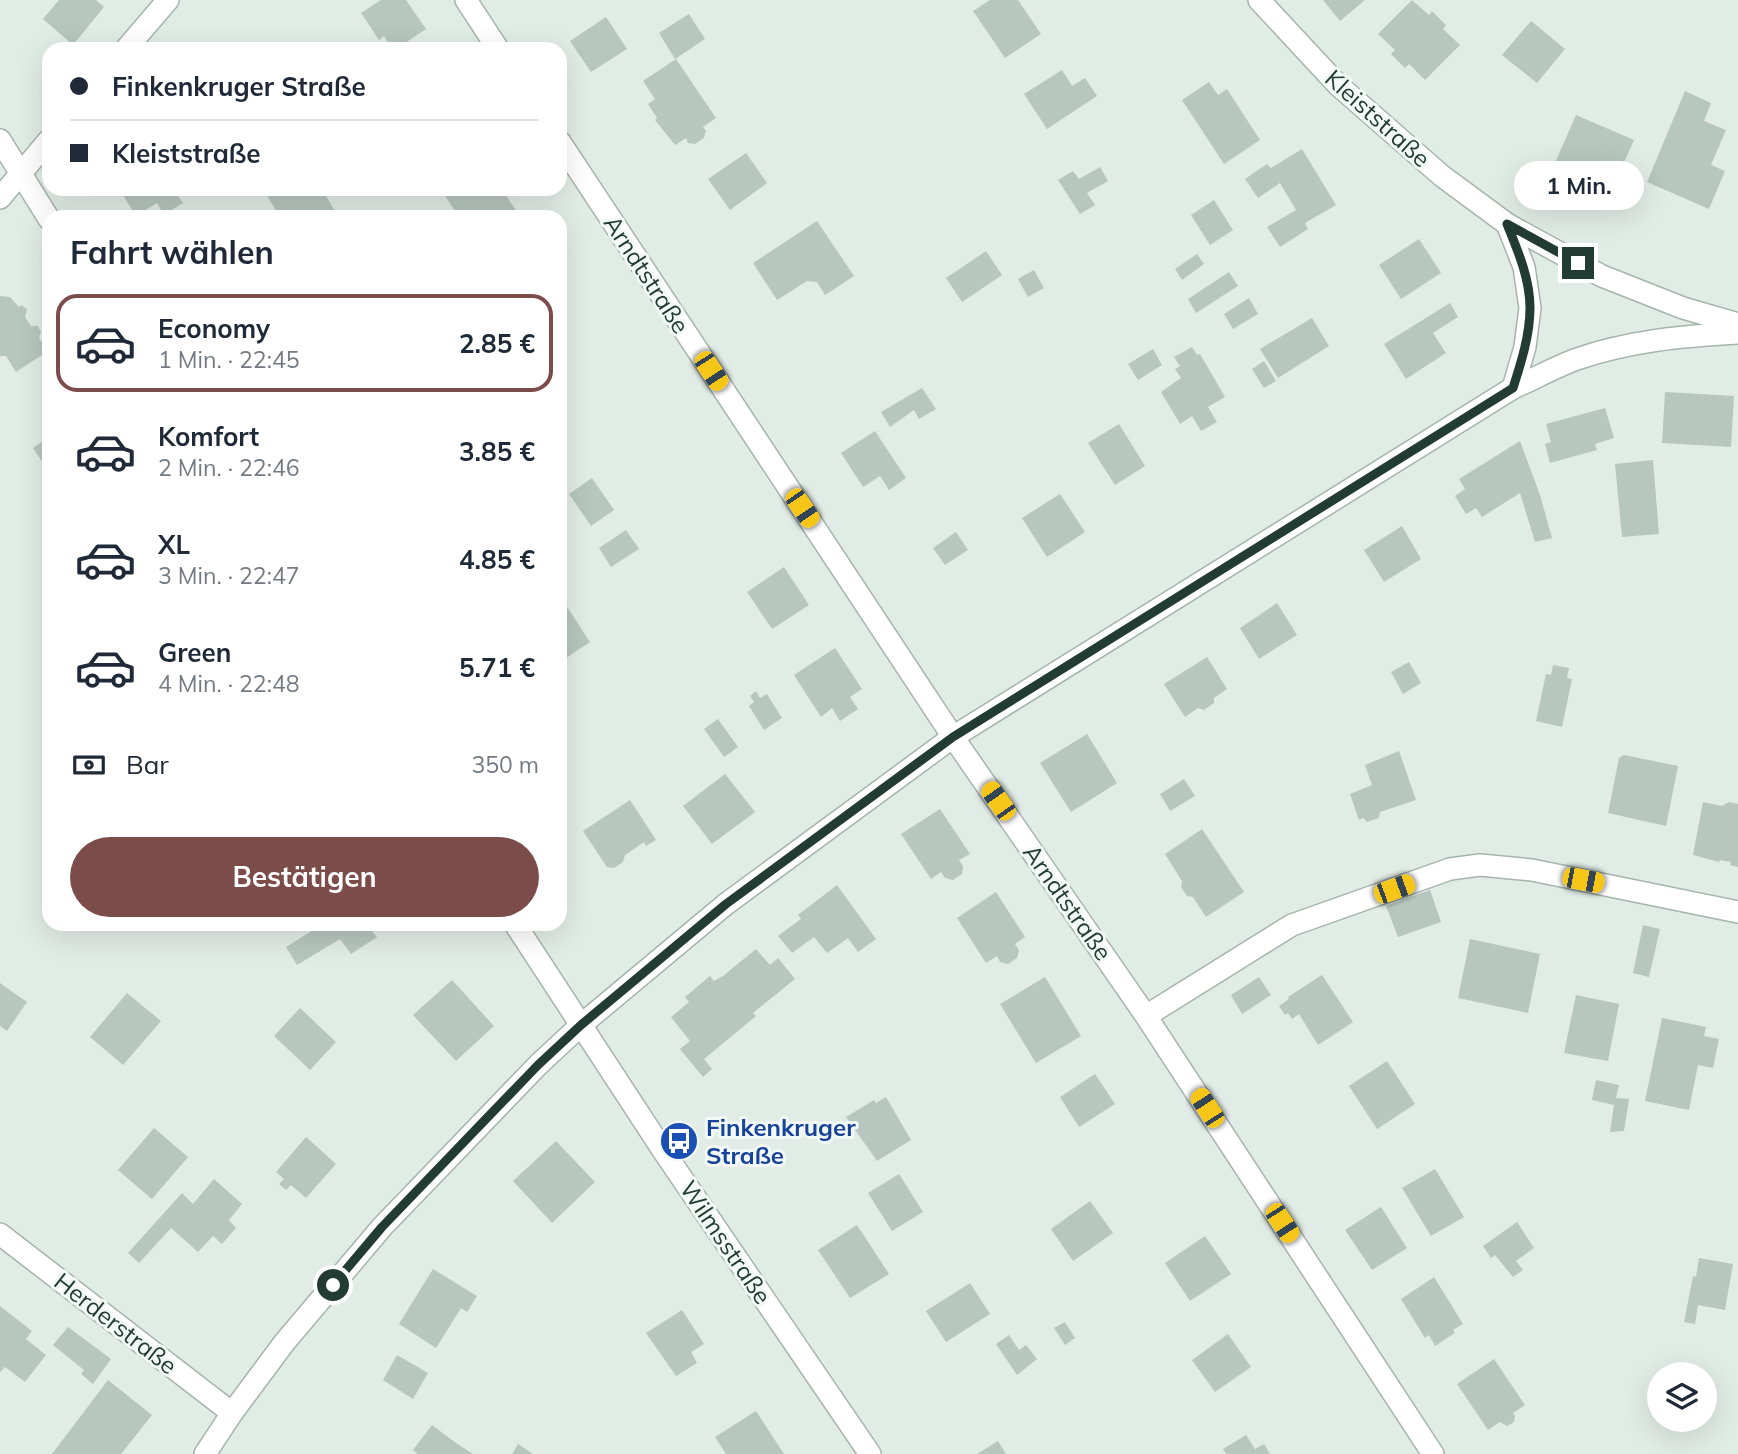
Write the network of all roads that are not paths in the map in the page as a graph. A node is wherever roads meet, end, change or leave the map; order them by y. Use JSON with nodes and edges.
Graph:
{"nodes":[{"id":1,"x":167,"y":0,"type":"edge"},
{"id":2,"x":466,"y":0,"type":"edge"},
{"id":3,"x":1259,"y":0,"type":"edge"},
{"id":4,"x":132,"y":42,"type":"edge"},
{"id":5,"x":493,"y":42,"type":"edge"},
{"id":6,"x":0,"y":140,"type":"edge"},
{"id":7,"x":42,"y":148,"type":"edge"},
{"id":8,"x":567,"y":153,"type":"edge"},
{"id":9,"x":19,"y":174,"type":"junction"},
{"id":10,"x":0,"y":198,"type":"edge"},
{"id":11,"x":43,"y":210,"type":"edge"},
{"id":12,"x":1507,"y":224,"type":"junction"},
{"id":13,"x":1738,"y":324,"type":"edge"},
{"id":14,"x":1738,"y":333,"type":"edge"},
{"id":15,"x":1513,"y":388,"type":"junction"},
{"id":16,"x":953,"y":737,"type":"junction"},
{"id":17,"x":1738,"y":912,"type":"edge"},
{"id":18,"x":520,"y":931,"type":"edge"},
{"id":19,"x":1146,"y":1016,"type":"junction"},
{"id":20,"x":581,"y":1025,"type":"junction"},
{"id":21,"x":0,"y":1234,"type":"edge"},
{"id":22,"x":232,"y":1413,"type":"junction"},
{"id":23,"x":205,"y":1454,"type":"edge"},
{"id":24,"x":870,"y":1454,"type":"edge"},
{"id":25,"x":1433,"y":1454,"type":"edge"}],
"edges":[{"from":1,"to":4,"type":"street"},
{"from":2,"to":5,"type":"street"},
{"from":3,"to":12,"type":"street","name":"Kleiststraße"},
{"from":6,"to":9,"type":"street"},
{"from":7,"to":9,"type":"street"},
{"from":8,"to":16,"type":"street","name":"Arndtstraße"},
{"from":9,"to":10,"type":"street"},
{"from":9,"to":11,"type":"street"},
{"from":12,"to":13,"type":"street","name":"Kleiststraße"},
{"from":12,"to":15,"type":"street"},
{"from":14,"to":15,"type":"street"},
{"from":15,"to":16,"type":"street"},
{"from":16,"to":19,"type":"street","name":"Arndtstraße"},
{"from":16,"to":20,"type":"street"},
{"from":17,"to":19,"type":"street"},
{"from":18,"to":20,"type":"street","name":"Wilmsstraße"},
{"from":19,"to":25,"type":"street","name":"Arndtstraße"},
{"from":20,"to":22,"type":"street"},
{"from":20,"to":24,"type":"street","name":"Wilmsstraße"},
{"from":21,"to":22,"type":"street","name":"Herderstraße"},
{"from":22,"to":23,"type":"street"}]}
